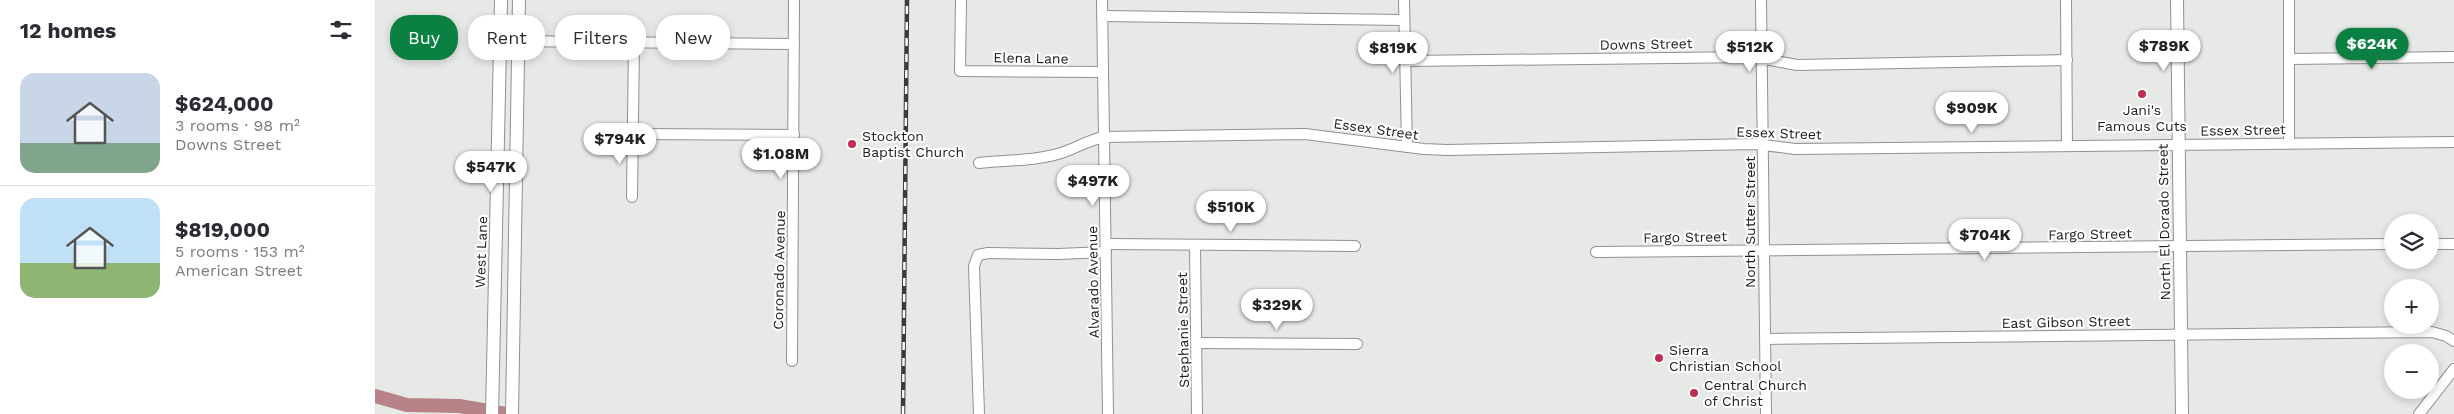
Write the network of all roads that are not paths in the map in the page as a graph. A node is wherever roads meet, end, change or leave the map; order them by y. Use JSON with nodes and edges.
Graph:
{"nodes":[{"id":1,"x":501,"y":0,"type":"edge"},
{"id":2,"x":519,"y":0,"type":"edge"},
{"id":3,"x":795,"y":0,"type":"edge"},
{"id":4,"x":961,"y":0,"type":"edge"},
{"id":5,"x":1102,"y":0,"type":"edge"},
{"id":6,"x":1404,"y":0,"type":"edge"},
{"id":7,"x":1761,"y":0,"type":"edge"},
{"id":8,"x":2066,"y":0,"type":"edge"},
{"id":9,"x":2177,"y":0,"type":"edge"},
{"id":10,"x":2289,"y":0,"type":"edge"},
{"id":11,"x":501,"y":15,"type":"edge"},
{"id":12,"x":519,"y":15,"type":"edge"},
{"id":13,"x":1102,"y":16,"type":"junction"},
{"id":14,"x":1404,"y":20,"type":"junction"},
{"id":15,"x":646,"y":42,"type":"edge"},
{"id":16,"x":794,"y":44,"type":"junction"},
{"id":17,"x":2454,"y":57,"type":"edge"},
{"id":18,"x":1763,"y":59,"type":"junction"},
{"id":19,"x":2290,"y":59,"type":"junction"},
{"id":20,"x":500,"y":60,"type":"edge"},
{"id":21,"x":519,"y":60,"type":"edge"},
{"id":22,"x":634,"y":60,"type":"edge"},
{"id":23,"x":2067,"y":60,"type":"junction"},
{"id":24,"x":1405,"y":61,"type":"junction"},
{"id":25,"x":1102,"y":72,"type":"junction"},
{"id":26,"x":633,"y":134,"type":"junction"},
{"id":27,"x":794,"y":135,"type":"junction"},
{"id":28,"x":1104,"y":137,"type":"junction"},
{"id":29,"x":2454,"y":142,"type":"edge"},
{"id":30,"x":1764,"y":144,"type":"junction"},
{"id":31,"x":2289,"y":144,"type":"junction"},
{"id":32,"x":2179,"y":145,"type":"junction"},
{"id":33,"x":2067,"y":146,"type":"junction"},
{"id":34,"x":1407,"y":147,"type":"junction"},
{"id":35,"x":499,"y":150,"type":"junction"},
{"id":36,"x":979,"y":163,"type":"dead end"},
{"id":37,"x":632,"y":197,"type":"dead end"},
{"id":38,"x":515,"y":208,"type":"junction"},
{"id":39,"x":497,"y":232,"type":"junction"},
{"id":40,"x":2384,"y":244,"type":"edge"},
{"id":41,"x":2439,"y":244,"type":"edge"},
{"id":42,"x":2454,"y":244,"type":"edge"},
{"id":43,"x":1195,"y":246,"type":"junction"},
{"id":44,"x":1355,"y":246,"type":"dead end"},
{"id":45,"x":2180,"y":246,"type":"junction"},
{"id":46,"x":1106,"y":248,"type":"junction"},
{"id":47,"x":1763,"y":249,"type":"junction"},
{"id":48,"x":1596,"y":252,"type":"dead end"},
{"id":49,"x":515,"y":276,"type":"junction"},
{"id":50,"x":2181,"y":334,"type":"junction"},
{"id":51,"x":1766,"y":339,"type":"junction"},
{"id":52,"x":2454,"y":341,"type":"edge"},
{"id":53,"x":1197,"y":343,"type":"junction"},
{"id":54,"x":1357,"y":344,"type":"dead end"},
{"id":55,"x":791,"y":361,"type":"dead end"},
{"id":56,"x":2454,"y":369,"type":"edge"},
{"id":57,"x":492,"y":414,"type":"edge"},
{"id":58,"x":512,"y":414,"type":"edge"},
{"id":59,"x":979,"y":414,"type":"edge"},
{"id":60,"x":1108,"y":414,"type":"edge"},
{"id":61,"x":1197,"y":414,"type":"edge"},
{"id":62,"x":1766,"y":414,"type":"edge"},
{"id":63,"x":2182,"y":414,"type":"edge"},
{"id":64,"x":2419,"y":414,"type":"edge"}],
"edges":[{"from":1,"to":11,"type":"main road","name":"West Lane"},
{"from":2,"to":12,"type":"main road"},
{"from":3,"to":16,"type":"street","name":"Coronado Avenue"},
{"from":4,"to":25,"type":"street","name":"Elena Lane"},
{"from":5,"to":13,"type":"street","name":"Alvarado Avenue"},
{"from":6,"to":14,"type":"street"},
{"from":7,"to":18,"type":"street","name":"North Sutter Street"},
{"from":8,"to":23,"type":"street"},
{"from":9,"to":32,"type":"main road","name":"North El Dorado Street"},
{"from":10,"to":19,"type":"street"},
{"from":13,"to":14,"type":"street"},
{"from":13,"to":25,"type":"street","name":"Alvarado Avenue"},
{"from":14,"to":24,"type":"street"},
{"from":15,"to":16,"type":"street"},
{"from":16,"to":27,"type":"street","name":"Coronado Avenue"},
{"from":17,"to":19,"type":"street"},
{"from":18,"to":23,"type":"street","name":"Downs Street"},
{"from":18,"to":24,"type":"street","name":"Downs Street"},
{"from":18,"to":30,"type":"street","name":"North Sutter Street"},
{"from":19,"to":31,"type":"street"},
{"from":20,"to":35,"type":"main road","name":"West Lane"},
{"from":21,"to":38,"type":"main road"},
{"from":22,"to":26,"type":"street"},
{"from":23,"to":33,"type":"street"},
{"from":24,"to":34,"type":"street"},
{"from":25,"to":28,"type":"street","name":"Alvarado Avenue"},
{"from":26,"to":27,"type":"street"},
{"from":26,"to":37,"type":"street"},
{"from":27,"to":55,"type":"street","name":"Coronado Avenue"},
{"from":28,"to":34,"type":"street","name":"Essex Street"},
{"from":28,"to":36,"type":"street","name":"Essex Street"},
{"from":28,"to":46,"type":"street","name":"Alvarado Avenue"},
{"from":29,"to":31,"type":"street","name":"Essex Street"},
{"from":30,"to":33,"type":"street","name":"Essex Street"},
{"from":30,"to":34,"type":"street","name":"Essex Street"},
{"from":30,"to":47,"type":"street","name":"North Sutter Street"},
{"from":31,"to":32,"type":"street","name":"Essex Street"},
{"from":32,"to":33,"type":"street","name":"Essex Street"},
{"from":32,"to":45,"type":"main road","name":"North El Dorado Street"},
{"from":35,"to":38,"type":"main road"},
{"from":35,"to":39,"type":"main road","name":"West Lane"},
{"from":38,"to":49,"type":"main road"},
{"from":39,"to":49,"type":"main road"},
{"from":39,"to":57,"type":"main road","name":"West Lane"},
{"from":40,"to":45,"type":"street","name":"Fargo Street"},
{"from":41,"to":42,"type":"street"},
{"from":43,"to":44,"type":"street"},
{"from":43,"to":46,"type":"street"},
{"from":43,"to":53,"type":"street","name":"Stephanie Street"},
{"from":45,"to":47,"type":"street","name":"Fargo Street"},
{"from":45,"to":50,"type":"main road","name":"North El Dorado Street"},
{"from":46,"to":59,"type":"street"},
{"from":46,"to":60,"type":"street","name":"Alvarado Avenue"},
{"from":47,"to":48,"type":"street","name":"Fargo Street"},
{"from":47,"to":51,"type":"street","name":"North Sutter Street"},
{"from":49,"to":58,"type":"main road"},
{"from":50,"to":51,"type":"street","name":"East Gibson Street"},
{"from":50,"to":52,"type":"street","name":"East Gibson Street"},
{"from":50,"to":63,"type":"main road","name":"North El Dorado Street"},
{"from":51,"to":62,"type":"street","name":"North Sutter Street"},
{"from":53,"to":54,"type":"street"},
{"from":53,"to":61,"type":"street","name":"Stephanie Street"},
{"from":56,"to":64,"type":"street"}]}
